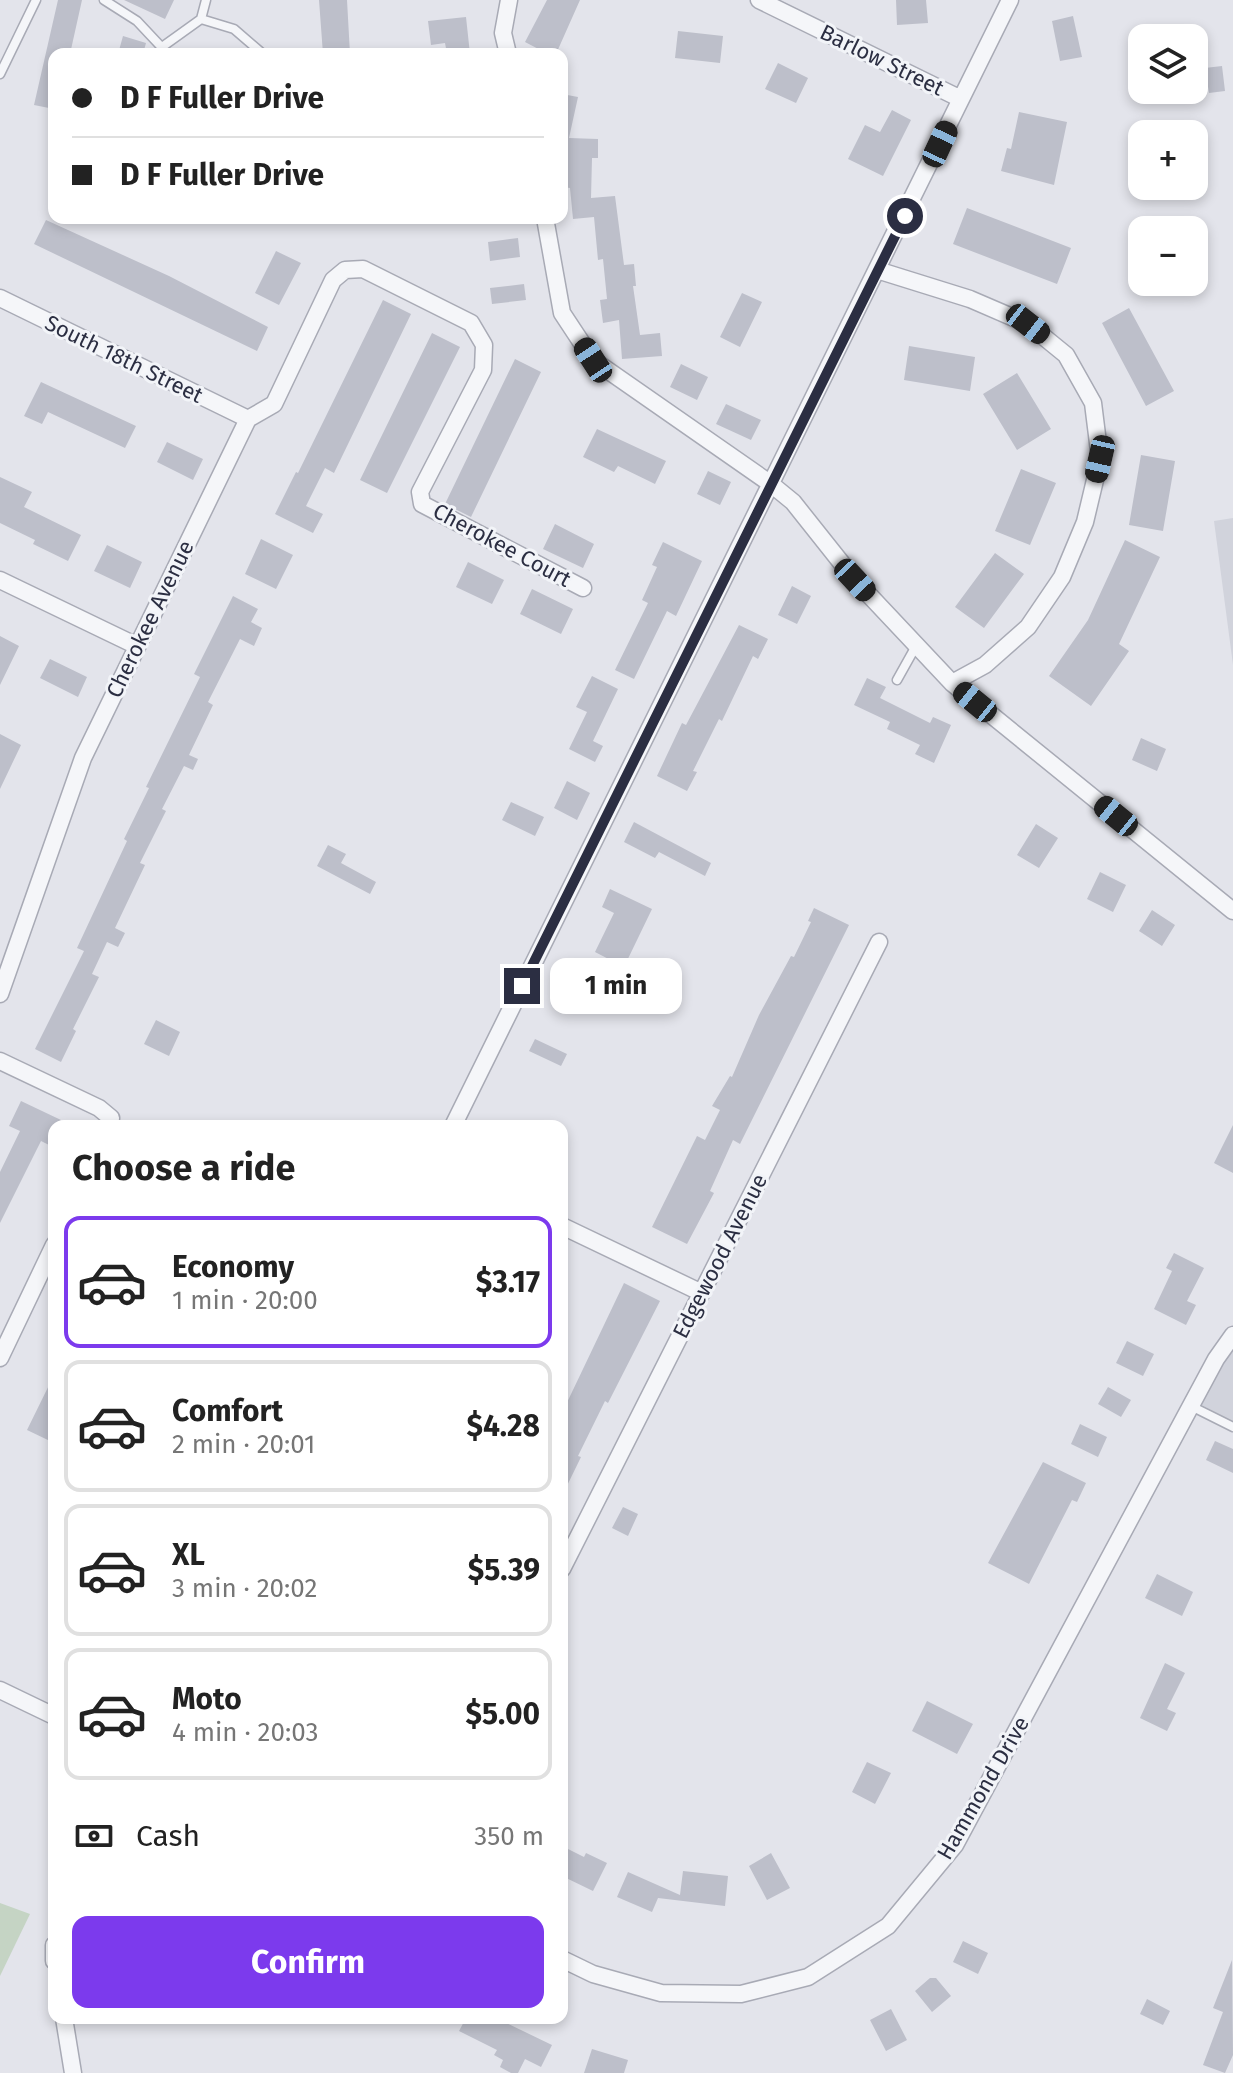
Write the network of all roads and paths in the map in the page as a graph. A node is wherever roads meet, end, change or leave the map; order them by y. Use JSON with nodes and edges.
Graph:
{"nodes":[{"id":1,"x":36,"y":0,"type":"edge"},
{"id":2,"x":104,"y":0,"type":"edge"},
{"id":3,"x":206,"y":0,"type":"edge"},
{"id":4,"x":509,"y":0,"type":"edge"},
{"id":5,"x":759,"y":0,"type":"edge"},
{"id":6,"x":1010,"y":0,"type":"edge"},
{"id":7,"x":201,"y":19,"type":"junction"},
{"id":8,"x":162,"y":48,"type":"edge"},
{"id":9,"x":168,"y":48,"type":"edge"},
{"id":10,"x":256,"y":48,"type":"edge"},
{"id":11,"x":507,"y":48,"type":"edge"},
{"id":12,"x":0,"y":74,"type":"edge"},
{"id":13,"x":961,"y":99,"type":"junction"},
{"id":14,"x":546,"y":224,"type":"edge"},
{"id":15,"x":345,"y":270,"type":"joint"},
{"id":16,"x":877,"y":270,"type":"junction"},
{"id":17,"x":0,"y":298,"type":"edge"},
{"id":18,"x":248,"y":419,"type":"junction"},
{"id":19,"x":771,"y":484,"type":"junction"},
{"id":20,"x":0,"y":580,"type":"edge"},
{"id":21,"x":583,"y":588,"type":"dead end"},
{"id":22,"x":916,"y":645,"type":"junction"},
{"id":23,"x":137,"y":646,"type":"junction"},
{"id":24,"x":897,"y":680,"type":"dead end"},
{"id":25,"x":952,"y":683,"type":"junction"},
{"id":26,"x":1233,"y":911,"type":"edge"},
{"id":27,"x":879,"y":942,"type":"dead end"},
{"id":28,"x":0,"y":994,"type":"edge"},
{"id":29,"x":0,"y":1061,"type":"edge"},
{"id":30,"x":111,"y":1120,"type":"edge"},
{"id":31,"x":456,"y":1120,"type":"edge"},
{"id":32,"x":568,"y":1229,"type":"edge"},
{"id":33,"x":48,"y":1258,"type":"edge"},
{"id":34,"x":702,"y":1293,"type":"junction"},
{"id":35,"x":1233,"y":1335,"type":"edge"},
{"id":36,"x":0,"y":1358,"type":"edge"},
{"id":37,"x":1191,"y":1405,"type":"junction"},
{"id":38,"x":1233,"y":1427,"type":"edge"},
{"id":39,"x":568,"y":1557,"type":"edge"},
{"id":40,"x":0,"y":1690,"type":"edge"},
{"id":41,"x":48,"y":1713,"type":"edge"},
{"id":42,"x":568,"y":1962,"type":"edge"},
{"id":43,"x":65,"y":2024,"type":"edge"},
{"id":44,"x":73,"y":2073,"type":"edge"}],
"edges":[{"from":1,"to":12,"type":"lane"},
{"from":2,"to":8,"type":"lane"},
{"from":3,"to":7,"type":"lane"},
{"from":4,"to":11,"type":"street"},
{"from":5,"to":13,"type":"street","name":"Barlow Street"},
{"from":6,"to":13,"type":"street"},
{"from":7,"to":9,"type":"lane"},
{"from":7,"to":10,"type":"lane"},
{"from":13,"to":16,"type":"street"},
{"from":14,"to":19,"type":"street"},
{"from":15,"to":18,"type":"street","name":"Cherokee Avenue"},
{"from":15,"to":21,"type":"street","name":"Cherokee Court"},
{"from":16,"to":19,"type":"street"},
{"from":16,"to":25,"type":"street"},
{"from":17,"to":18,"type":"street","name":"South 18th Street"},
{"from":18,"to":23,"type":"street","name":"Cherokee Avenue"},
{"from":19,"to":22,"type":"street"},
{"from":19,"to":31,"type":"street"},
{"from":20,"to":23,"type":"street"},
{"from":22,"to":24,"type":"lane"},
{"from":22,"to":25,"type":"street"},
{"from":23,"to":28,"type":"street","name":"Cherokee Avenue"},
{"from":25,"to":26,"type":"street"},
{"from":27,"to":34,"type":"street","name":"Edgewood Avenue"},
{"from":29,"to":30,"type":"street"},
{"from":32,"to":34,"type":"street"},
{"from":33,"to":36,"type":"street"},
{"from":34,"to":39,"type":"street","name":"Edgewood Avenue"},
{"from":35,"to":37,"type":"street","name":"Hammond Drive"},
{"from":37,"to":38,"type":"lane"},
{"from":37,"to":42,"type":"street","name":"Hammond Drive"},
{"from":40,"to":41,"type":"street"},
{"from":43,"to":44,"type":"street"}]}
